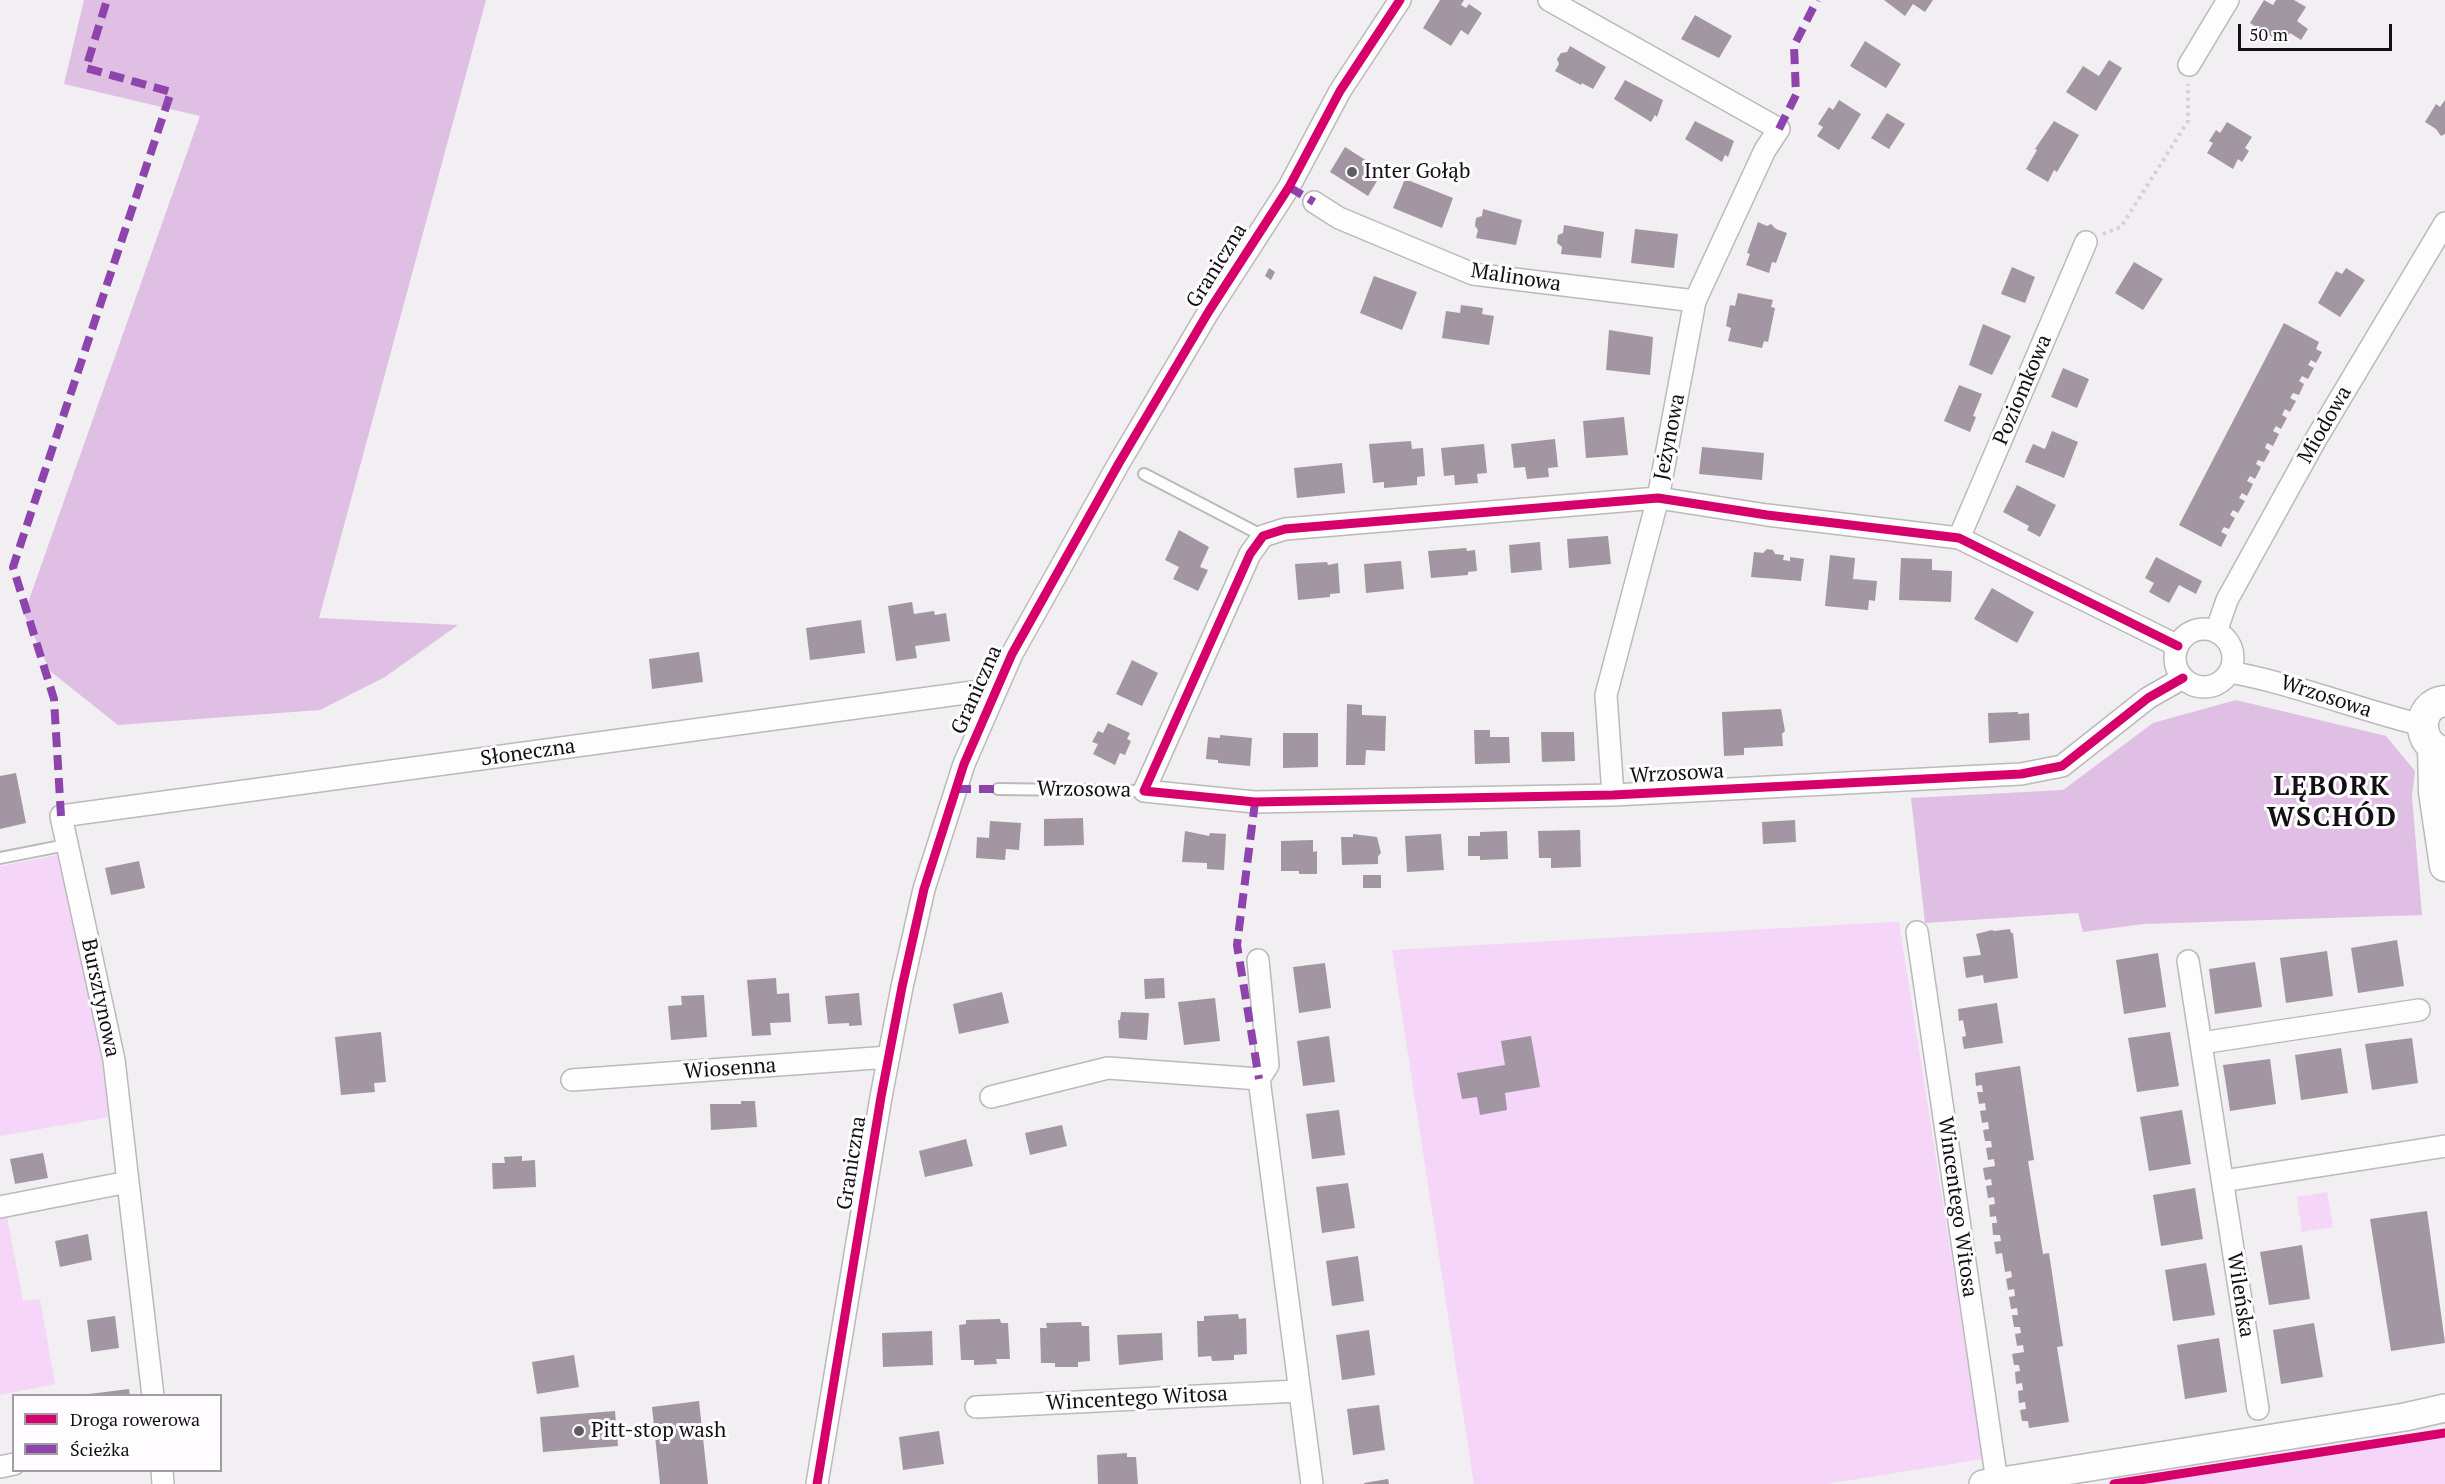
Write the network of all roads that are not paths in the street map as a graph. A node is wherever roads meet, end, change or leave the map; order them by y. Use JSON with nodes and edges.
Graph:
{"nodes":[{"id":1,"x":1400,"y":0,"type":"edge"},
{"id":2,"x":1549,"y":0,"type":"edge"},
{"id":3,"x":2228,"y":0,"type":"edge"},
{"id":4,"x":2189,"y":65,"type":"road end"},
{"id":5,"x":1314,"y":202,"type":"dead end"},
{"id":6,"x":2445,"y":223,"type":"edge"},
{"id":7,"x":2086,"y":242,"type":"road end"},
{"id":8,"x":1695,"y":301,"type":"junction"},
{"id":9,"x":1144,"y":474,"type":"dead end"},
{"id":10,"x":1658,"y":498,"type":"junction"},
{"id":11,"x":1263,"y":536,"type":"junction"},
{"id":12,"x":1959,"y":538,"type":"junction"},
{"id":13,"x":2216,"y":632,"type":"junction"},
{"id":14,"x":2178,"y":646,"type":"junction"},
{"id":15,"x":2230,"y":672,"type":"junction"},
{"id":16,"x":2182,"y":678,"type":"junction"},
{"id":17,"x":995,"y":689,"type":"junction"},
{"id":18,"x":2443,"y":696,"type":"edge"},
{"id":19,"x":2433,"y":741,"type":"edge"},
{"id":20,"x":998,"y":789,"type":"dead end"},
{"id":21,"x":1143,"y":791,"type":"junction"},
{"id":22,"x":1613,"y":795,"type":"junction"},
{"id":23,"x":61,"y":816,"type":"joint"},
{"id":24,"x":66,"y":845,"type":"junction"},
{"id":25,"x":2445,"y":853,"type":"edge"},
{"id":26,"x":0,"y":858,"type":"edge"},
{"id":27,"x":1917,"y":932,"type":"dead end"},
{"id":28,"x":1258,"y":960,"type":"dead end"},
{"id":29,"x":2188,"y":961,"type":"dead end"},
{"id":30,"x":2419,"y":1010,"type":"dead end"},
{"id":31,"x":2201,"y":1043,"type":"junction"},
{"id":32,"x":889,"y":1058,"type":"junction"},
{"id":33,"x":1259,"y":1079,"type":"junction"},
{"id":34,"x":572,"y":1080,"type":"dead end"},
{"id":35,"x":991,"y":1097,"type":"dead end"},
{"id":36,"x":2445,"y":1146,"type":"edge"},
{"id":37,"x":2223,"y":1181,"type":"junction"},
{"id":38,"x":128,"y":1182,"type":"junction"},
{"id":39,"x":0,"y":1207,"type":"edge"},
{"id":40,"x":1298,"y":1391,"type":"junction"},
{"id":41,"x":153,"y":1394,"type":"edge"},
{"id":42,"x":976,"y":1407,"type":"dead end"},
{"id":43,"x":2445,"y":1408,"type":"edge"},
{"id":44,"x":2258,"y":1409,"type":"dead end"},
{"id":45,"x":2003,"y":1482,"type":"edge"},
{"id":46,"x":818,"y":1484,"type":"edge"},
{"id":47,"x":1312,"y":1484,"type":"edge"}],
"edges":[{"from":1,"to":17,"type":"street","name":"Graniczna"},
{"from":2,"to":8,"type":"street","name":"Jeżynowa"},
{"from":3,"to":4,"type":"street"},
{"from":5,"to":8,"type":"street","name":"Malinowa"},
{"from":6,"to":13,"type":"street","name":"Miodowa"},
{"from":7,"to":12,"type":"street","name":"Poziomkowa"},
{"from":8,"to":10,"type":"street","name":"Jeżynowa"},
{"from":9,"to":11,"type":"lane"},
{"from":10,"to":11,"type":"street"},
{"from":10,"to":12,"type":"street"},
{"from":10,"to":22,"type":"street","name":"Jeżynowa"},
{"from":11,"to":21,"type":"street"},
{"from":12,"to":14,"type":"street"},
{"from":13,"to":14,"type":"street"},
{"from":13,"to":15,"type":"street"},
{"from":14,"to":16,"type":"street"},
{"from":15,"to":16,"type":"street"},
{"from":15,"to":19,"type":"street","name":"Wrzosowa"},
{"from":16,"to":22,"type":"street","name":"Wrzosowa"},
{"from":17,"to":23,"type":"street","name":"Słoneczna"},
{"from":17,"to":32,"type":"street","name":"Graniczna"},
{"from":18,"to":19,"type":"main road"},
{"from":19,"to":25,"type":"main road"},
{"from":20,"to":21,"type":"lane","name":"Wrzosowa"},
{"from":21,"to":22,"type":"street","name":"Wrzosowa"},
{"from":23,"to":24,"type":"street","name":"Bursztynowa"},
{"from":24,"to":26,"type":"lane"},
{"from":24,"to":38,"type":"street","name":"Bursztynowa"},
{"from":27,"to":45,"type":"street","name":"Wincentego Witosa"},
{"from":28,"to":33,"type":"street"},
{"from":29,"to":31,"type":"street","name":"Wileńska"},
{"from":30,"to":31,"type":"street"},
{"from":31,"to":37,"type":"street","name":"Wileńska"},
{"from":32,"to":34,"type":"street","name":"Wiosenna"},
{"from":32,"to":46,"type":"street","name":"Graniczna"},
{"from":33,"to":35,"type":"street"},
{"from":33,"to":40,"type":"street"},
{"from":36,"to":37,"type":"street"},
{"from":37,"to":44,"type":"street","name":"Wileńska"},
{"from":38,"to":39,"type":"street"},
{"from":38,"to":41,"type":"street","name":"Bursztynowa"},
{"from":40,"to":42,"type":"street","name":"Wincentego Witosa"},
{"from":40,"to":47,"type":"street"},
{"from":43,"to":45,"type":"street","name":"Wincentego Witosa"}]}
